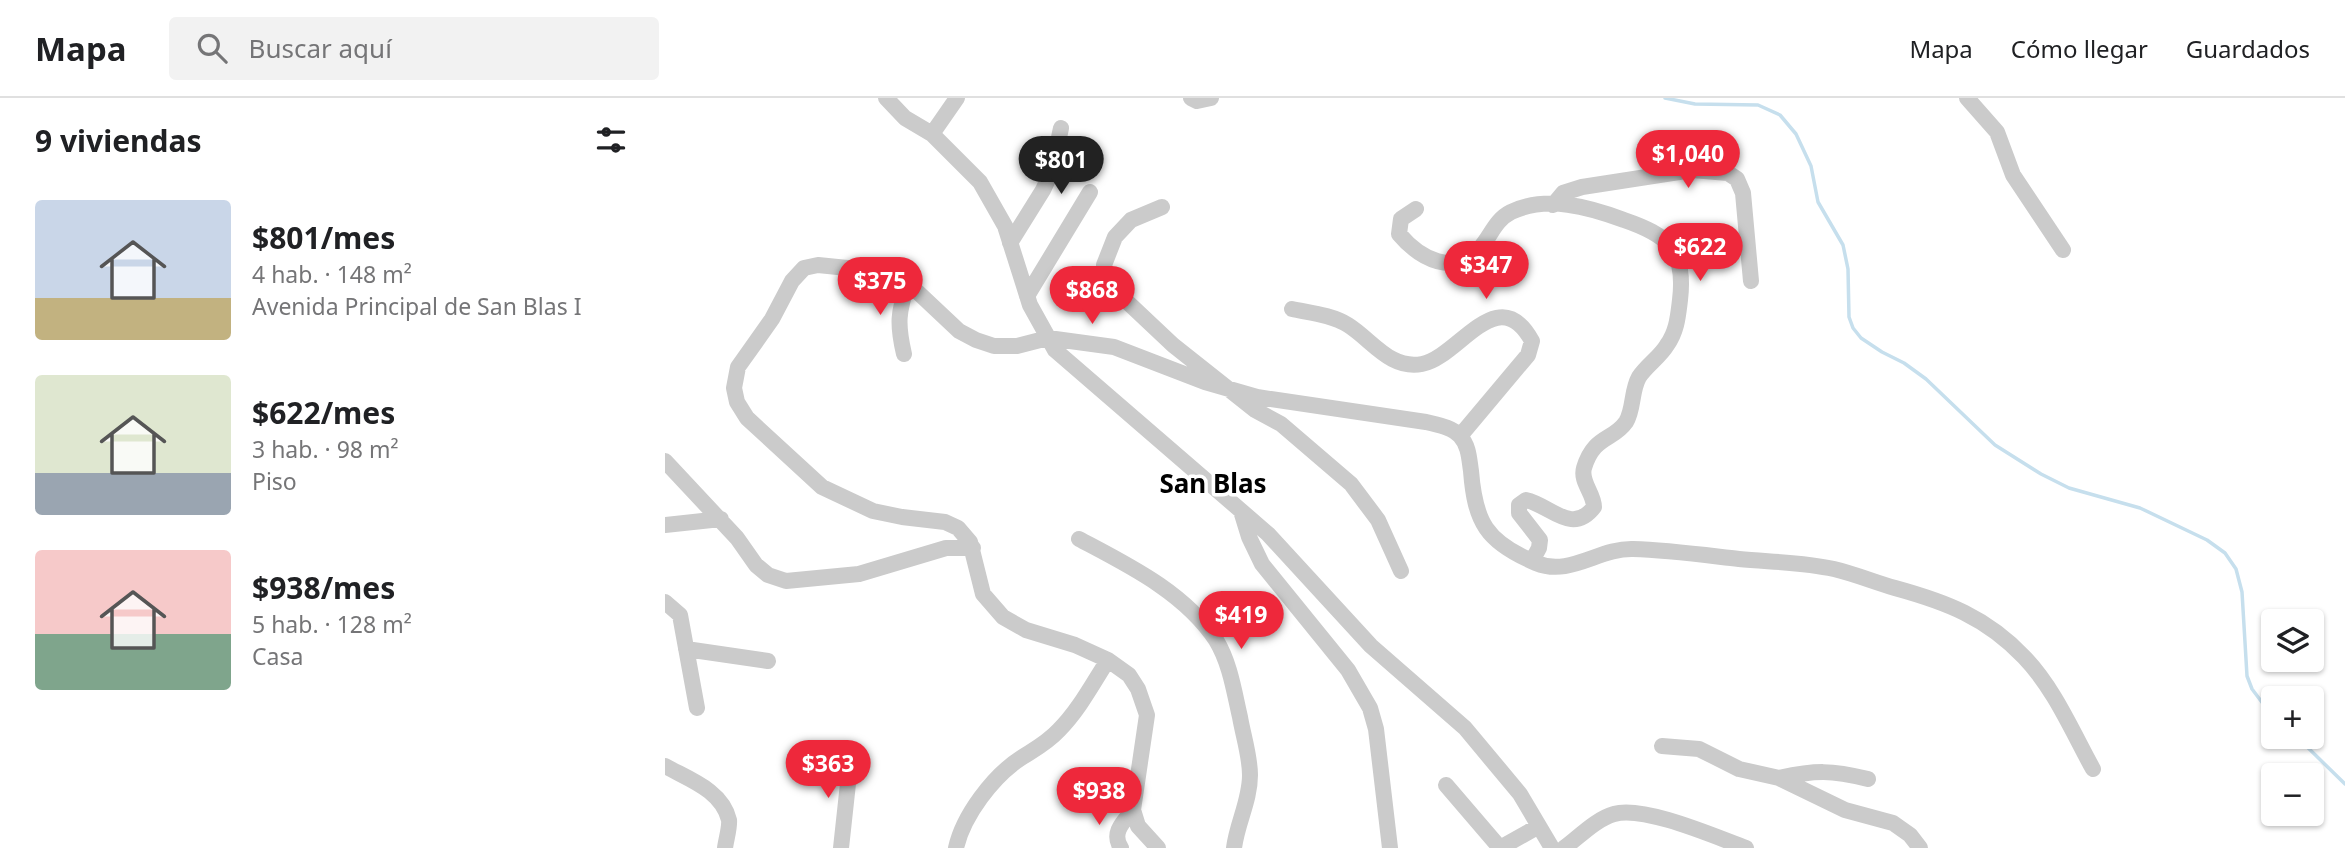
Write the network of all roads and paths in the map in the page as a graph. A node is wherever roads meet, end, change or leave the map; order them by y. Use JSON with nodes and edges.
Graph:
{"nodes":[{"id":1,"x":887,"y":98,"type":"edge"},
{"id":2,"x":957,"y":98,"type":"edge"},
{"id":3,"x":1191,"y":98,"type":"edge"},
{"id":4,"x":1211,"y":98,"type":"edge"},
{"id":5,"x":1967,"y":98,"type":"edge"},
{"id":6,"x":1061,"y":128,"type":"dead end"},
{"id":7,"x":932,"y":134,"type":"junction"},
{"id":8,"x":1090,"y":192,"type":"dead end"},
{"id":9,"x":1553,"y":205,"type":"junction"},
{"id":10,"x":1162,"y":207,"type":"dead end"},
{"id":11,"x":1416,"y":209,"type":"dead end"},
{"id":12,"x":1010,"y":243,"type":"junction"},
{"id":13,"x":2063,"y":250,"type":"dead end"},
{"id":14,"x":1751,"y":281,"type":"dead end"},
{"id":15,"x":908,"y":283,"type":"junction"},
{"id":16,"x":1027,"y":296,"type":"junction"},
{"id":17,"x":1292,"y":309,"type":"dead end"},
{"id":18,"x":1048,"y":338,"type":"junction"},
{"id":19,"x":904,"y":354,"type":"dead end"},
{"id":20,"x":1230,"y":389,"type":"junction"},
{"id":21,"x":1460,"y":436,"type":"junction"},
{"id":22,"x":665,"y":461,"type":"edge"},
{"id":23,"x":1241,"y":511,"type":"junction"},
{"id":24,"x":720,"y":519,"type":"junction"},
{"id":25,"x":665,"y":525,"type":"edge"},
{"id":26,"x":1079,"y":539,"type":"dead end"},
{"id":27,"x":973,"y":548,"type":"junction"},
{"id":28,"x":1532,"y":561,"type":"junction"},
{"id":29,"x":1401,"y":571,"type":"dead end"},
{"id":30,"x":665,"y":602,"type":"edge"},
{"id":31,"x":686,"y":649,"type":"junction"},
{"id":32,"x":1108,"y":660,"type":"junction"},
{"id":33,"x":768,"y":661,"type":"dead end"},
{"id":34,"x":697,"y":708,"type":"dead end"},
{"id":35,"x":1662,"y":746,"type":"dead end"},
{"id":36,"x":851,"y":756,"type":"dead end"},
{"id":37,"x":665,"y":766,"type":"edge"},
{"id":38,"x":2093,"y":769,"type":"dead end"},
{"id":39,"x":1779,"y":778,"type":"junction"},
{"id":40,"x":1867,"y":779,"type":"dead end"},
{"id":41,"x":1446,"y":785,"type":"dead end"},
{"id":42,"x":1133,"y":810,"type":"junction"},
{"id":43,"x":1539,"y":826,"type":"junction"},
{"id":44,"x":725,"y":848,"type":"edge"},
{"id":45,"x":841,"y":848,"type":"edge"},
{"id":46,"x":956,"y":848,"type":"edge"},
{"id":47,"x":1121,"y":848,"type":"edge"},
{"id":48,"x":1159,"y":848,"type":"edge"},
{"id":49,"x":1234,"y":848,"type":"edge"},
{"id":50,"x":1390,"y":848,"type":"edge"},
{"id":51,"x":1552,"y":848,"type":"edge"},
{"id":52,"x":1564,"y":848,"type":"edge"},
{"id":53,"x":1746,"y":848,"type":"edge"},
{"id":54,"x":1920,"y":848,"type":"edge"}],
"edges":[{"from":1,"to":7,"type":"street"},
{"from":2,"to":7,"type":"street"},
{"from":3,"to":4,"type":"street"},
{"from":5,"to":13,"type":"street"},
{"from":6,"to":12,"type":"street"},
{"from":7,"to":12,"type":"street"},
{"from":8,"to":16,"type":"street"},
{"from":9,"to":11,"type":"street"},
{"from":9,"to":14,"type":"street"},
{"from":9,"to":28,"type":"street"},
{"from":10,"to":20,"type":"street"},
{"from":12,"to":16,"type":"street"},
{"from":15,"to":18,"type":"street"},
{"from":15,"to":19,"type":"street"},
{"from":15,"to":27,"type":"street"},
{"from":16,"to":18,"type":"street"},
{"from":17,"to":21,"type":"street"},
{"from":18,"to":20,"type":"street"},
{"from":18,"to":23,"type":"street"},
{"from":20,"to":21,"type":"street"},
{"from":20,"to":29,"type":"street"},
{"from":21,"to":28,"type":"street"},
{"from":22,"to":24,"type":"street"},
{"from":23,"to":43,"type":"street"},
{"from":23,"to":50,"type":"street"},
{"from":24,"to":25,"type":"street"},
{"from":24,"to":27,"type":"street"},
{"from":26,"to":49,"type":"street"},
{"from":27,"to":32,"type":"street"},
{"from":28,"to":38,"type":"street"},
{"from":30,"to":31,"type":"street"},
{"from":31,"to":33,"type":"street"},
{"from":31,"to":34,"type":"street"},
{"from":32,"to":42,"type":"street"},
{"from":32,"to":46,"type":"street"},
{"from":35,"to":39,"type":"street"},
{"from":36,"to":45,"type":"street"},
{"from":37,"to":44,"type":"street"},
{"from":39,"to":40,"type":"street"},
{"from":39,"to":54,"type":"street"},
{"from":41,"to":43,"type":"street"},
{"from":42,"to":47,"type":"street"},
{"from":42,"to":48,"type":"street"},
{"from":43,"to":51,"type":"street"},
{"from":52,"to":53,"type":"street"}]}
